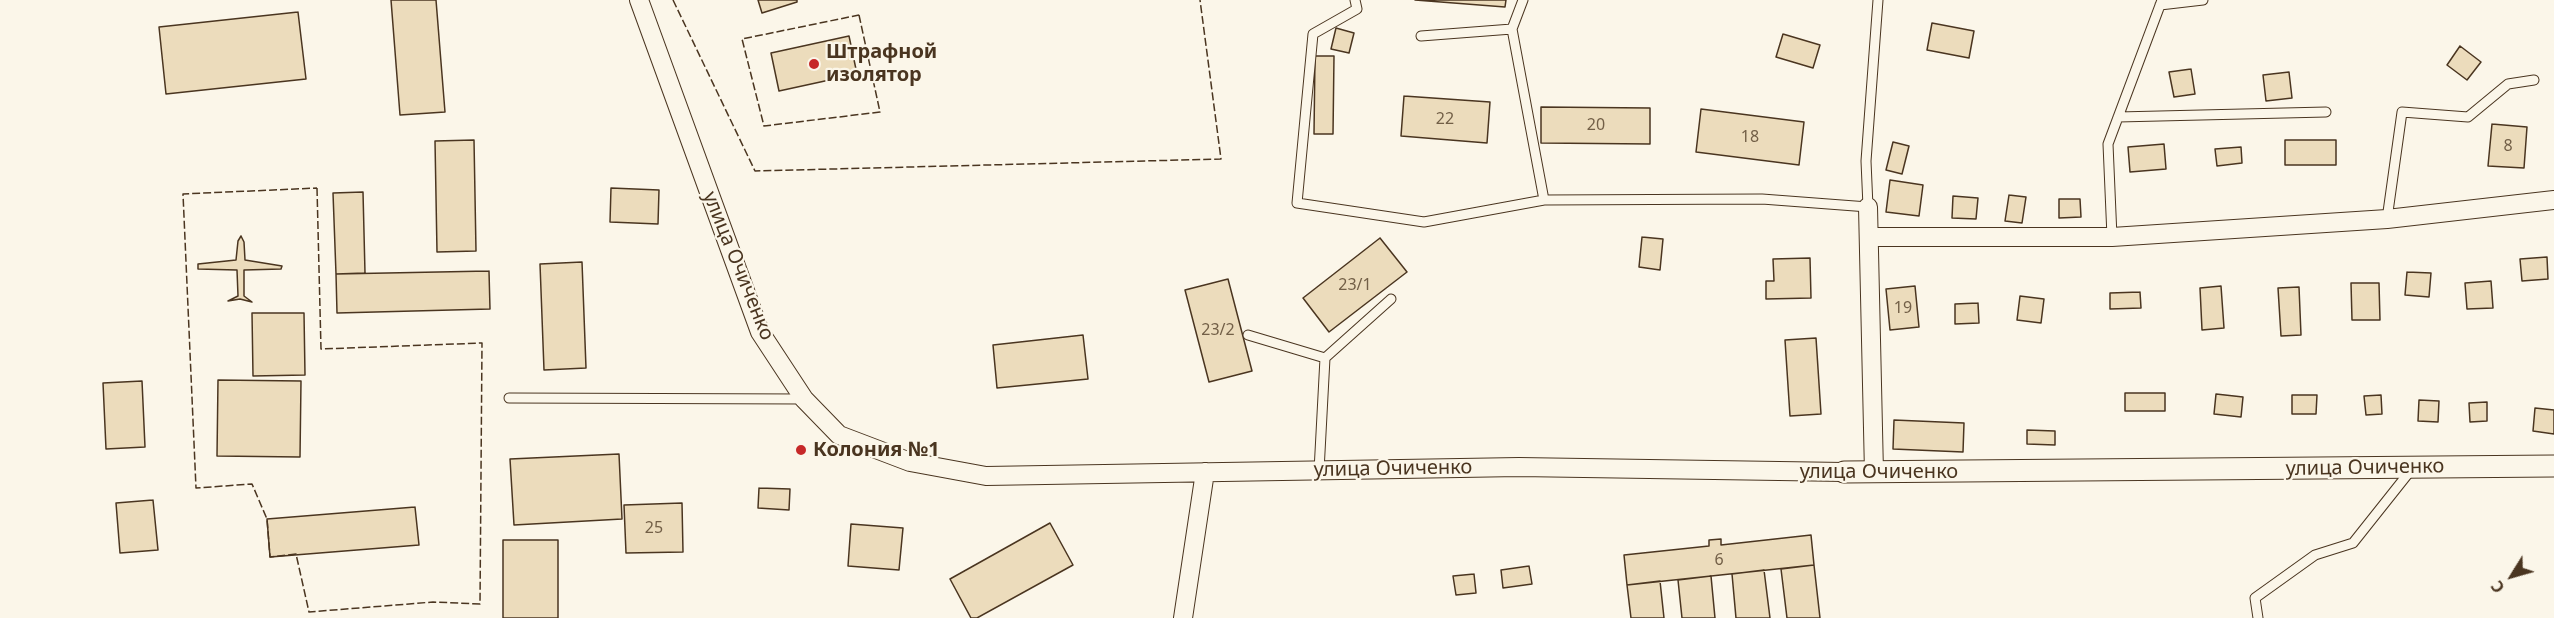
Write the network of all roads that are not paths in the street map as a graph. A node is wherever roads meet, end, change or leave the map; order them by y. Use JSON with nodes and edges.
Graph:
{"nodes":[{"id":1,"x":639,"y":0,"type":"edge"},
{"id":2,"x":1355,"y":0,"type":"edge"},
{"id":3,"x":1523,"y":0,"type":"edge"},
{"id":4,"x":1878,"y":0,"type":"edge"},
{"id":5,"x":2203,"y":0,"type":"edge"},
{"id":6,"x":2161,"y":3,"type":"edge"},
{"id":7,"x":1512,"y":29,"type":"junction"},
{"id":8,"x":1421,"y":36,"type":"dead end"},
{"id":9,"x":2534,"y":80,"type":"dead end"},
{"id":10,"x":2326,"y":112,"type":"dead end"},
{"id":11,"x":2118,"y":117,"type":"junction"},
{"id":12,"x":1544,"y":200,"type":"junction"},
{"id":13,"x":2554,"y":200,"type":"edge"},
{"id":14,"x":1868,"y":207,"type":"junction"},
{"id":15,"x":2387,"y":219,"type":"junction"},
{"id":16,"x":1869,"y":237,"type":"junction"},
{"id":17,"x":2112,"y":237,"type":"junction"},
{"id":18,"x":1391,"y":299,"type":"dead end"},
{"id":19,"x":1248,"y":335,"type":"dead end"},
{"id":20,"x":1325,"y":358,"type":"junction"},
{"id":21,"x":509,"y":398,"type":"dead end"},
{"id":22,"x":804,"y":399,"type":"junction"},
{"id":23,"x":2554,"y":466,"type":"edge"},
{"id":24,"x":2413,"y":468,"type":"junction"},
{"id":25,"x":1319,"y":471,"type":"junction"},
{"id":26,"x":1205,"y":472,"type":"junction"},
{"id":27,"x":1844,"y":472,"type":"joint"},
{"id":28,"x":1874,"y":472,"type":"junction"},
{"id":29,"x":1183,"y":618,"type":"edge"},
{"id":30,"x":2258,"y":618,"type":"edge"}],
"edges":[{"from":1,"to":22,"type":"street","name":"улица Очиченко"},
{"from":2,"to":12,"type":"lane"},
{"from":3,"to":7,"type":"lane"},
{"from":4,"to":14,"type":"lane"},
{"from":5,"to":6,"type":"lane"},
{"from":6,"to":11,"type":"lane"},
{"from":7,"to":8,"type":"lane"},
{"from":7,"to":12,"type":"lane"},
{"from":9,"to":15,"type":"lane"},
{"from":10,"to":11,"type":"lane"},
{"from":11,"to":17,"type":"lane"},
{"from":12,"to":14,"type":"lane"},
{"from":13,"to":15,"type":"street"},
{"from":14,"to":16,"type":"street"},
{"from":15,"to":17,"type":"street"},
{"from":16,"to":17,"type":"street"},
{"from":16,"to":28,"type":"street"},
{"from":18,"to":20,"type":"lane"},
{"from":19,"to":20,"type":"lane"},
{"from":20,"to":25,"type":"lane"},
{"from":21,"to":22,"type":"lane"},
{"from":22,"to":26,"type":"street","name":"улица Очиченко"},
{"from":23,"to":24,"type":"street","name":"улица Очиченко"},
{"from":24,"to":28,"type":"street","name":"улица Очиченко"},
{"from":24,"to":30,"type":"lane"},
{"from":25,"to":26,"type":"street","name":"улица Очиченко"},
{"from":25,"to":27,"type":"street","name":"улица Очиченко"},
{"from":26,"to":29,"type":"street"},
{"from":27,"to":28,"type":"street","name":"улица Очиченко"}]}
